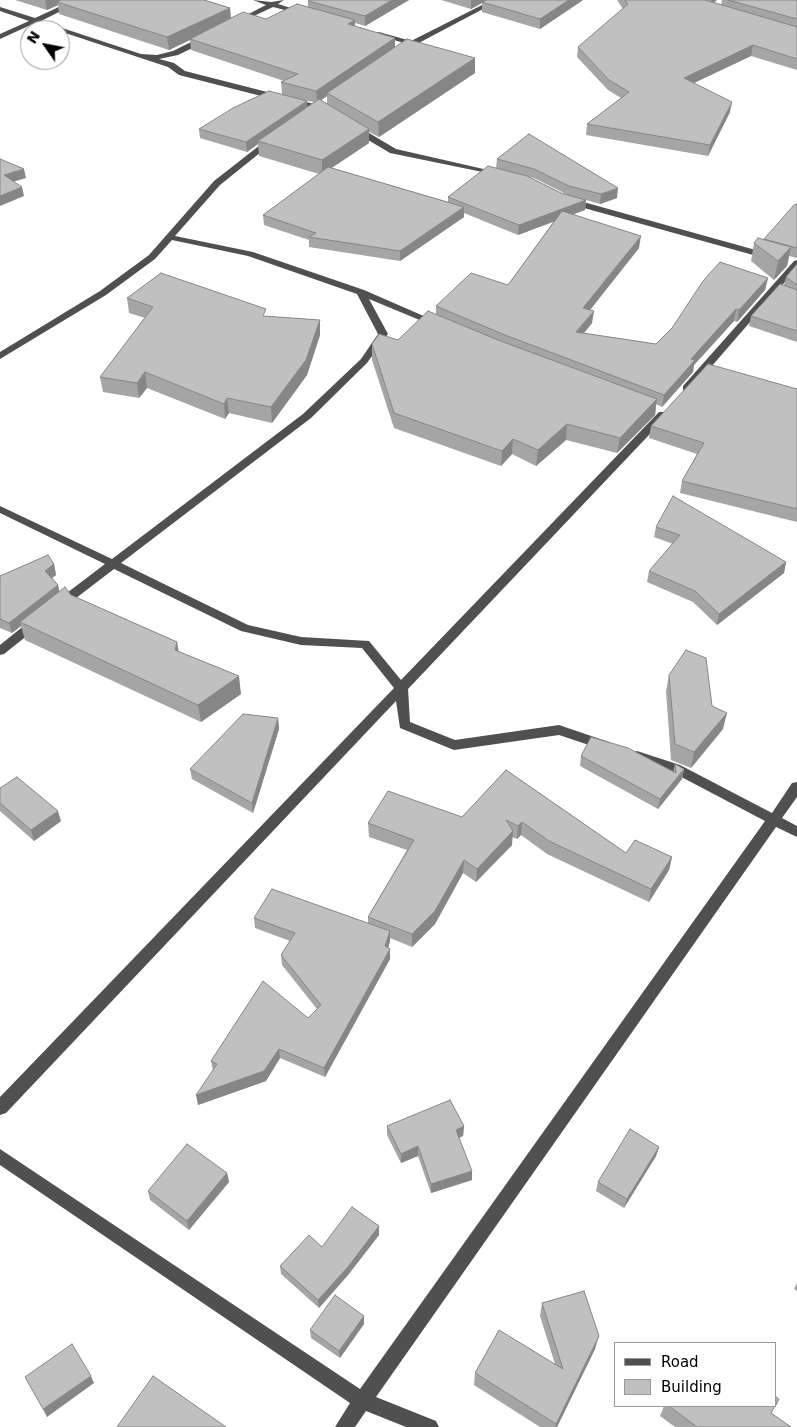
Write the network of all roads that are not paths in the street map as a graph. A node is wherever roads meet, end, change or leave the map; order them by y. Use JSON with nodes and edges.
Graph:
{"nodes":[{"id":1,"x":80,"y":0,"type":"edge"},
{"id":2,"x":256,"y":0,"type":"edge"},
{"id":3,"x":281,"y":0,"type":"edge"},
{"id":4,"x":496,"y":0,"type":"edge"},
{"id":5,"x":272,"y":5,"type":"junction"},
{"id":6,"x":0,"y":9,"type":"edge"},
{"id":7,"x":310,"y":15,"type":"edge"},
{"id":8,"x":31,"y":20,"type":"edge"},
{"id":9,"x":36,"y":20,"type":"edge"},
{"id":10,"x":228,"y":27,"type":"edge"},
{"id":11,"x":20,"y":28,"type":"edge"},
{"id":12,"x":70,"y":33,"type":"edge"},
{"id":13,"x":375,"y":33,"type":"edge"},
{"id":14,"x":210,"y":36,"type":"edge"},
{"id":15,"x":0,"y":37,"type":"edge"},
{"id":16,"x":412,"y":43,"type":"junction"},
{"id":17,"x":397,"y":54,"type":"edge"},
{"id":18,"x":143,"y":56,"type":"junction"},
{"id":19,"x":327,"y":103,"type":"edge"},
{"id":20,"x":319,"y":108,"type":"junction"},
{"id":21,"x":311,"y":114,"type":"edge"},
{"id":22,"x":335,"y":117,"type":"edge"},
{"id":23,"x":350,"y":126,"type":"edge"},
{"id":24,"x":279,"y":136,"type":"edge"},
{"id":25,"x":503,"y":175,"type":"edge"},
{"id":26,"x":564,"y":199,"type":"edge"},
{"id":27,"x":168,"y":237,"type":"junction"},
{"id":28,"x":777,"y":259,"type":"edge"},
{"id":29,"x":793,"y":263,"type":"edge"},
{"id":30,"x":361,"y":292,"type":"junction"},
{"id":31,"x":450,"y":330,"type":"edge"},
{"id":32,"x":0,"y":356,"type":"edge"},
{"id":33,"x":0,"y":509,"type":"edge"},
{"id":34,"x":113,"y":562,"type":"junction"},
{"id":35,"x":0,"y":651,"type":"edge"},
{"id":36,"x":402,"y":689,"type":"junction"},
{"id":37,"x":797,"y":787,"type":"edge"},
{"id":38,"x":774,"y":820,"type":"junction"},
{"id":39,"x":797,"y":832,"type":"edge"},
{"id":40,"x":0,"y":1108,"type":"edge"},
{"id":41,"x":0,"y":1156,"type":"edge"},
{"id":42,"x":362,"y":1401,"type":"junction"},
{"id":43,"x":344,"y":1427,"type":"edge"},
{"id":44,"x":430,"y":1427,"type":"edge"}],
"edges":[{"from":1,"to":9,"type":"street"},
{"from":2,"to":5,"type":"street"},
{"from":3,"to":5,"type":"street"},
{"from":4,"to":16,"type":"street"},
{"from":5,"to":7,"type":"street"},
{"from":5,"to":10,"type":"street"},
{"from":6,"to":8,"type":"street"},
{"from":11,"to":15,"type":"street"},
{"from":12,"to":18,"type":"street"},
{"from":13,"to":16,"type":"street"},
{"from":14,"to":18,"type":"street"},
{"from":16,"to":17,"type":"street"},
{"from":18,"to":20,"type":"street"},
{"from":19,"to":20,"type":"street"},
{"from":20,"to":21,"type":"street"},
{"from":20,"to":22,"type":"street"},
{"from":23,"to":25,"type":"street"},
{"from":24,"to":27,"type":"street"},
{"from":26,"to":28,"type":"street"},
{"from":27,"to":30,"type":"street"},
{"from":27,"to":32,"type":"street"},
{"from":29,"to":36,"type":"street"},
{"from":30,"to":31,"type":"street"},
{"from":30,"to":34,"type":"street"},
{"from":33,"to":34,"type":"street"},
{"from":34,"to":35,"type":"street"},
{"from":34,"to":36,"type":"street"},
{"from":36,"to":38,"type":"street"},
{"from":36,"to":40,"type":"street"},
{"from":37,"to":38,"type":"street"},
{"from":38,"to":39,"type":"street"},
{"from":38,"to":42,"type":"street"},
{"from":41,"to":42,"type":"street"},
{"from":42,"to":43,"type":"street"},
{"from":42,"to":44,"type":"street"}]}
